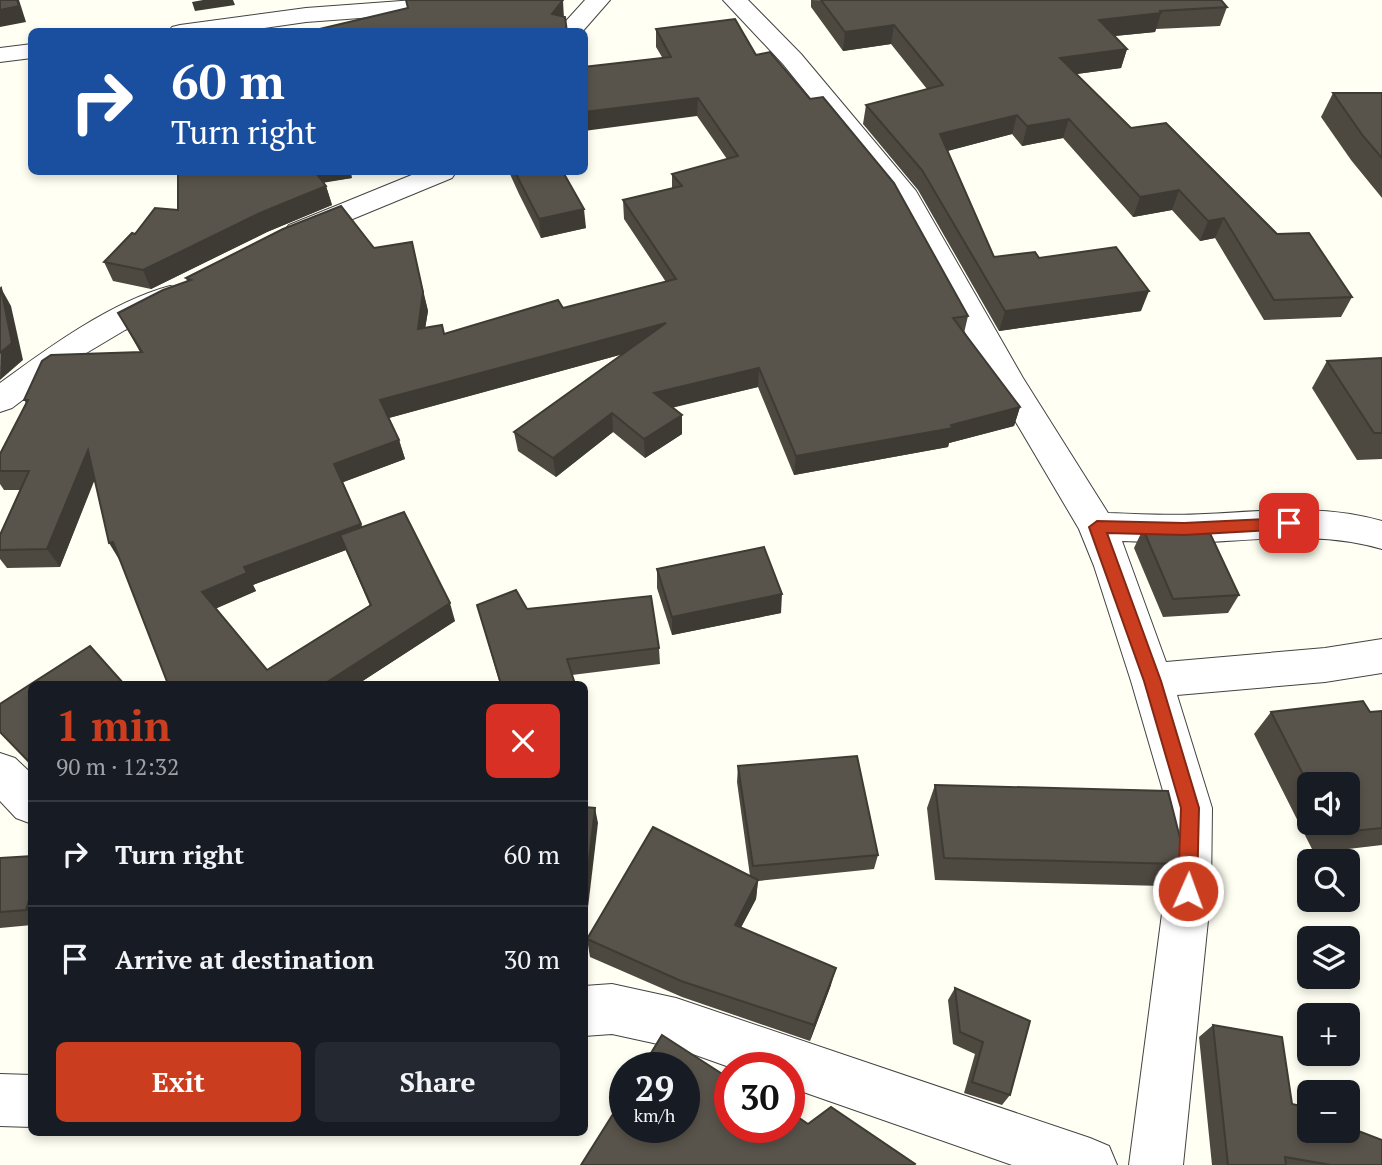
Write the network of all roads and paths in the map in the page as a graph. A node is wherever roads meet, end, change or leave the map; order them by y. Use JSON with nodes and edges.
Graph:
{"nodes":[{"id":1,"x":509,"y":0,"type":"edge"},
{"id":2,"x":598,"y":0,"type":"edge"},
{"id":3,"x":735,"y":0,"type":"edge"},
{"id":4,"x":210,"y":28,"type":"edge"},
{"id":5,"x":572,"y":28,"type":"edge"},
{"id":6,"x":28,"y":52,"type":"edge"},
{"id":7,"x":0,"y":55,"type":"edge"},
{"id":8,"x":435,"y":175,"type":"edge"},
{"id":9,"x":278,"y":240,"type":"edge"},
{"id":10,"x":195,"y":283,"type":"edge"},
{"id":11,"x":0,"y":400,"type":"edge"},
{"id":12,"x":1097,"y":527,"type":"junction"},
{"id":13,"x":1382,"y":535,"type":"edge"},
{"id":14,"x":1382,"y":656,"type":"edge"},
{"id":15,"x":1152,"y":681,"type":"junction"},
{"id":16,"x":0,"y":772,"type":"edge"},
{"id":17,"x":28,"y":800,"type":"edge"},
{"id":18,"x":588,"y":1011,"type":"edge"},
{"id":19,"x":0,"y":1100,"type":"edge"},
{"id":20,"x":28,"y":1101,"type":"edge"},
{"id":21,"x":1090,"y":1165,"type":"edge"},
{"id":22,"x":1156,"y":1165,"type":"edge"}],
"edges":[{"from":1,"to":4,"type":"street"},
{"from":2,"to":5,"type":"street"},
{"from":3,"to":12,"type":"street"},
{"from":6,"to":7,"type":"street"},
{"from":8,"to":9,"type":"street"},
{"from":10,"to":11,"type":"street"},
{"from":12,"to":13,"type":"street"},
{"from":12,"to":15,"type":"street"},
{"from":14,"to":15,"type":"street"},
{"from":15,"to":22,"type":"street"},
{"from":16,"to":17,"type":"street"},
{"from":18,"to":21,"type":"street"},
{"from":19,"to":20,"type":"street"}]}
